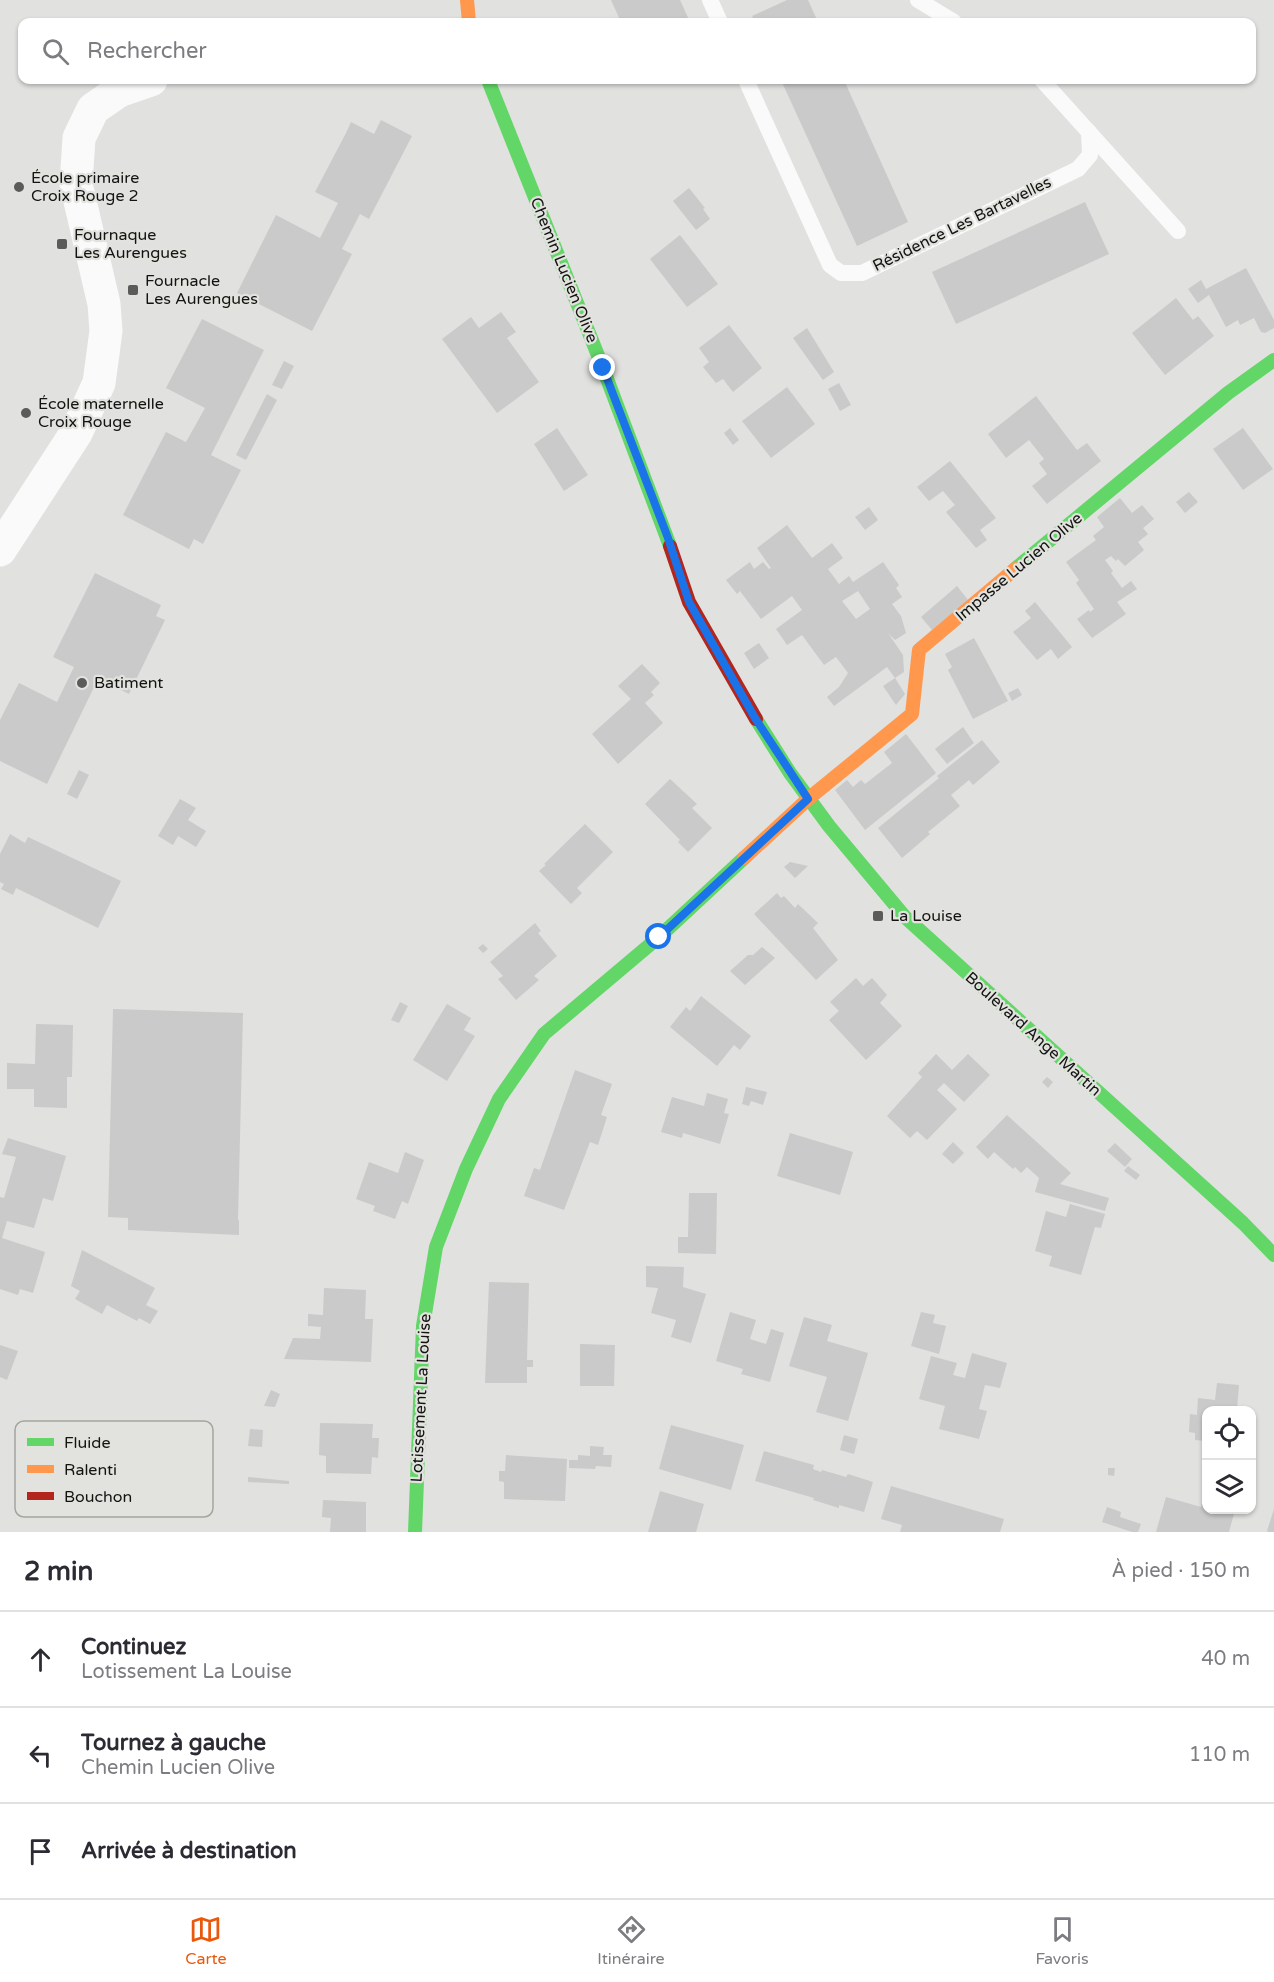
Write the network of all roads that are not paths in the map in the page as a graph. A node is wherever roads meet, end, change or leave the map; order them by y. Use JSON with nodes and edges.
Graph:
{"nodes":[{"id":1,"x":466,"y":0,"type":"edge"},
{"id":2,"x":710,"y":0,"type":"edge"},
{"id":3,"x":918,"y":0,"type":"edge"},
{"id":4,"x":468,"y":18,"type":"edge"},
{"id":5,"x":718,"y":18,"type":"edge"},
{"id":6,"x":947,"y":18,"type":"edge"},
{"id":7,"x":139,"y":84,"type":"edge"},
{"id":8,"x":490,"y":84,"type":"edge"},
{"id":9,"x":748,"y":84,"type":"edge"},
{"id":10,"x":1046,"y":84,"type":"edge"},
{"id":11,"x":1089,"y":132,"type":"junction"},
{"id":12,"x":1178,"y":231,"type":"dead end"},
{"id":13,"x":1274,"y":360,"type":"edge"},
{"id":14,"x":0,"y":550,"type":"edge"},
{"id":15,"x":808,"y":799,"type":"junction"},
{"id":16,"x":1274,"y":1255,"type":"edge"},
{"id":17,"x":415,"y":1532,"type":"edge"}],
"edges":[{"from":1,"to":4,"type":"street"},
{"from":2,"to":5,"type":"lane"},
{"from":3,"to":6,"type":"lane"},
{"from":7,"to":14,"type":"street"},
{"from":8,"to":15,"type":"street","name":"Chemin Lucien Olive"},
{"from":9,"to":11,"type":"lane","name":"Résidence Les Bartavelles"},
{"from":10,"to":11,"type":"lane"},
{"from":11,"to":12,"type":"lane"},
{"from":13,"to":15,"type":"street","name":"Impasse Lucien Olive"},
{"from":15,"to":16,"type":"street","name":"Boulevard Ange Martin"},
{"from":15,"to":17,"type":"street","name":"Lotissement La Louise"}]}
